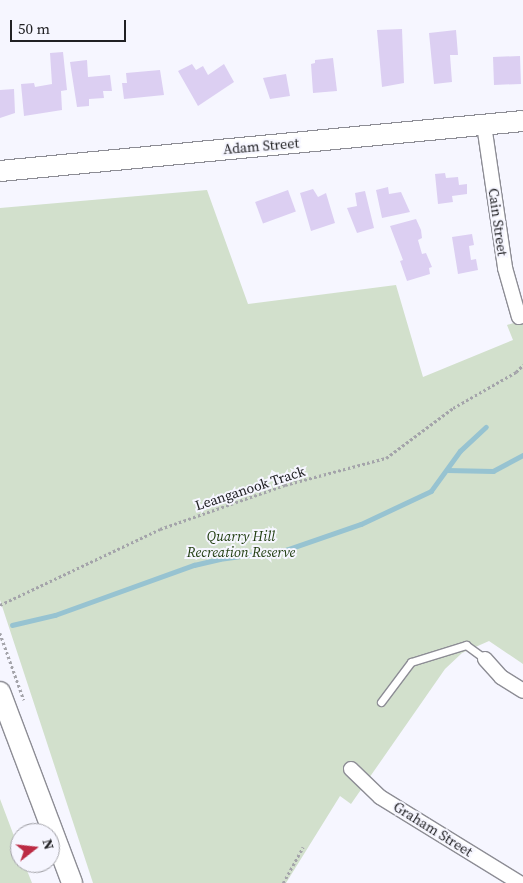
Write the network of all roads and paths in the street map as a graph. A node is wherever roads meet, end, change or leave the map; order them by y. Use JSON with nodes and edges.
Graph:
{"nodes":[{"id":1,"x":523,"y":122,"type":"edge"},
{"id":2,"x":484,"y":125,"type":"junction"},
{"id":3,"x":0,"y":171,"type":"edge"},
{"id":4,"x":519,"y":316,"type":"dead end"},
{"id":5,"x":523,"y":364,"type":"edge"},
{"id":6,"x":0,"y":605,"type":"edge"},
{"id":7,"x":485,"y":659,"type":"joint"},
{"id":8,"x":523,"y":691,"type":"edge"},
{"id":9,"x":0,"y":692,"type":"edge"},
{"id":10,"x":381,"y":702,"type":"dead end"},
{"id":11,"x":351,"y":768,"type":"dead end"},
{"id":12,"x":303,"y":847,"type":"dead end"},
{"id":13,"x":72,"y":883,"type":"edge"},
{"id":14,"x":283,"y":883,"type":"edge"},
{"id":15,"x":520,"y":883,"type":"edge"}],
"edges":[{"from":1,"to":2,"type":"main road","name":"Adam Street"},
{"from":2,"to":3,"type":"main road","name":"Adam Street"},
{"from":2,"to":4,"type":"street","name":"Cain Street"},
{"from":5,"to":6,"type":"path","name":"Leanganook Track"},
{"from":7,"to":8,"type":"street"},
{"from":7,"to":10,"type":"lane"},
{"from":9,"to":13,"type":"main road"},
{"from":11,"to":15,"type":"street","name":"Graham Street"},
{"from":12,"to":14,"type":"path"}]}
